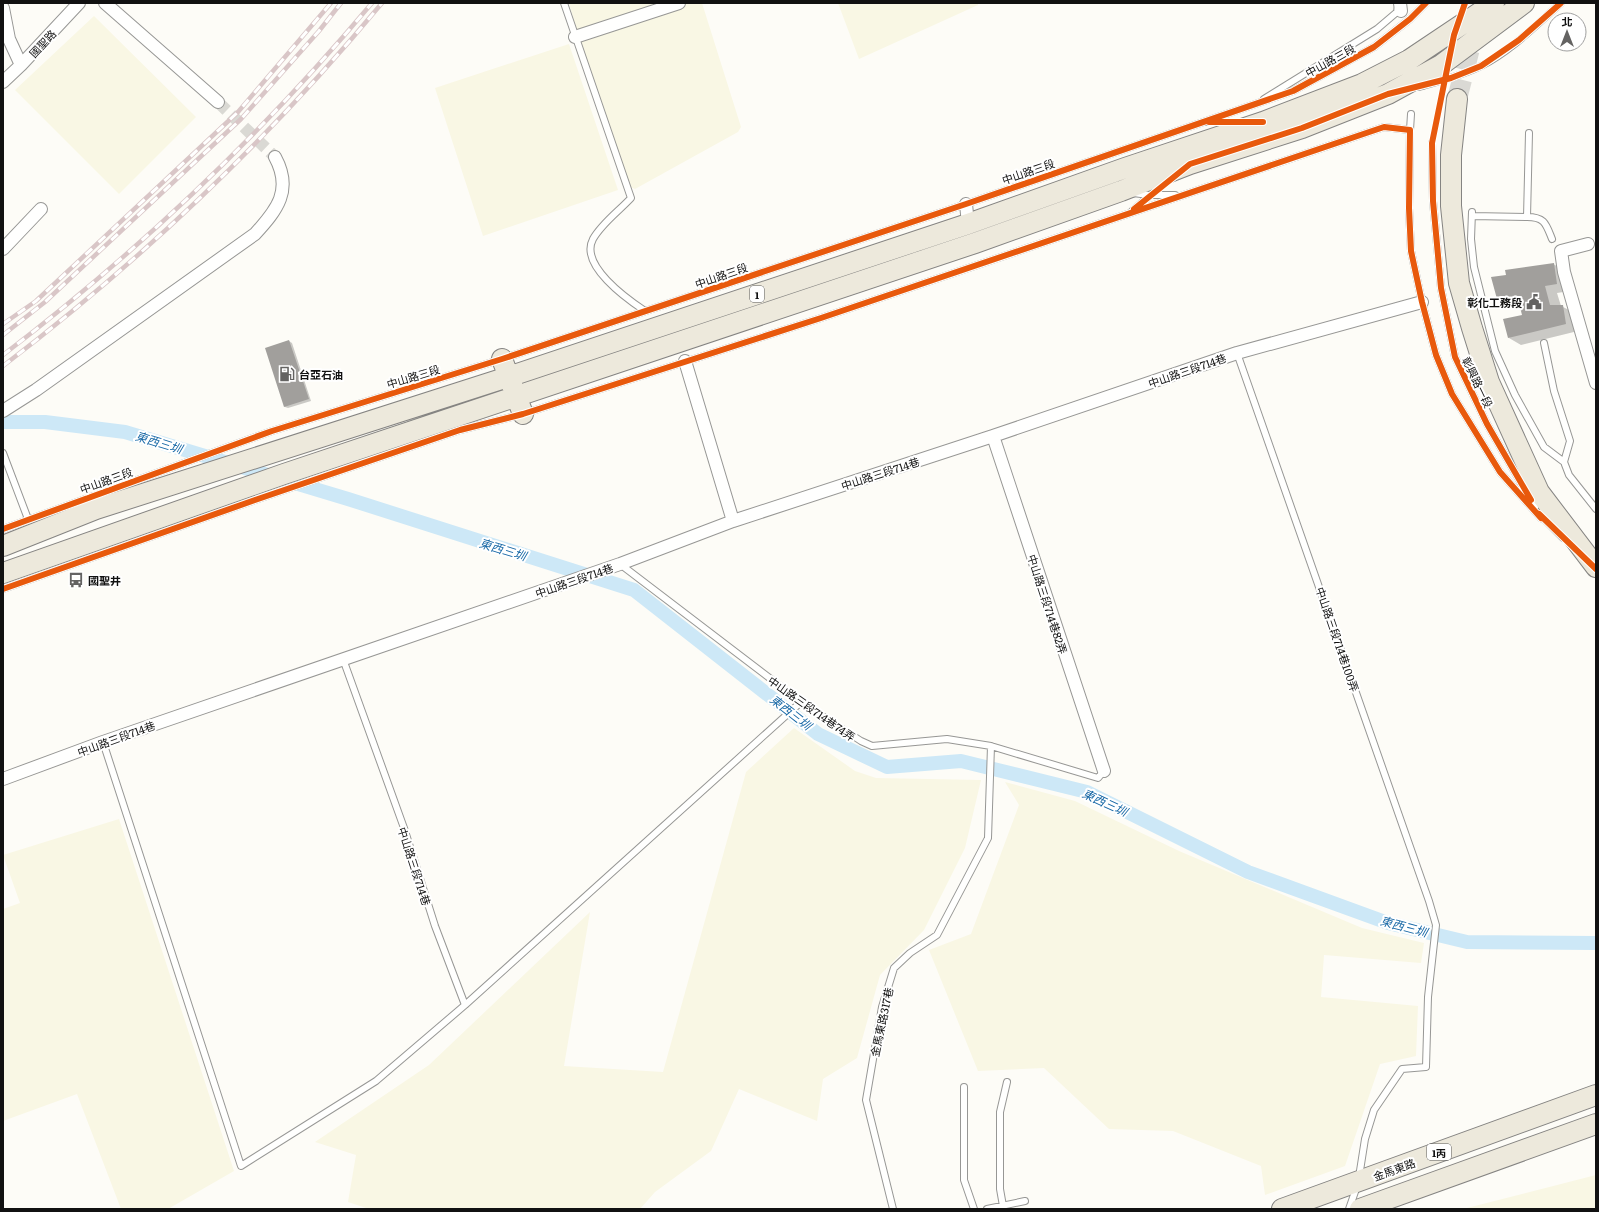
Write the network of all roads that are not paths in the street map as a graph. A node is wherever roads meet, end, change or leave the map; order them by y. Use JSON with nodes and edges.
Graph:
{"nodes":[{"id":1,"x":79,"y":3,"type":"edge"},
{"id":2,"x":105,"y":3,"type":"edge"},
{"id":3,"x":564,"y":3,"type":"edge"},
{"id":4,"x":679,"y":3,"type":"edge"},
{"id":5,"x":1426,"y":3,"type":"edge"},
{"id":6,"x":1494,"y":3,"type":"edge"},
{"id":7,"x":1524,"y":3,"type":"edge"},
{"id":8,"x":1561,"y":3,"type":"edge"},
{"id":9,"x":1400,"y":6,"type":"edge"},
{"id":10,"x":3,"y":8,"type":"edge"},
{"id":11,"x":575,"y":37,"type":"junction"},
{"id":12,"x":21,"y":65,"type":"junction"},
{"id":13,"x":3,"y":82,"type":"edge"},
{"id":14,"x":1388,"y":94,"type":"junction"},
{"id":15,"x":1457,"y":99,"type":"tunnel mouth"},
{"id":16,"x":218,"y":102,"type":"tunnel mouth"},
{"id":17,"x":1260,"y":113,"type":"junction"},
{"id":18,"x":1411,"y":114,"type":"dead end"},
{"id":19,"x":1199,"y":122,"type":"junction"},
{"id":20,"x":1410,"y":130,"type":"junction"},
{"id":21,"x":1529,"y":133,"type":"dead end"},
{"id":22,"x":1432,"y":143,"type":"dead end"},
{"id":23,"x":275,"y":157,"type":"tunnel mouth"},
{"id":24,"x":1190,"y":164,"type":"junction"},
{"id":25,"x":1121,"y":191,"type":"junction"},
{"id":26,"x":1149,"y":195,"type":"junction"},
{"id":27,"x":1182,"y":195,"type":"junction"},
{"id":28,"x":966,"y":204,"type":"junction"},
{"id":29,"x":41,"y":209,"type":"dead end"},
{"id":30,"x":1129,"y":213,"type":"junction"},
{"id":31,"x":1527,"y":217,"type":"junction"},
{"id":32,"x":968,"y":224,"type":"junction"},
{"id":33,"x":1552,"y":239,"type":"dead end"},
{"id":34,"x":1588,"y":244,"type":"dead end"},
{"id":35,"x":3,"y":249,"type":"edge"},
{"id":36,"x":1422,"y":302,"type":"junction"},
{"id":37,"x":645,"y":311,"type":"junction"},
{"id":38,"x":1544,"y":343,"type":"dead end"},
{"id":39,"x":1238,"y":353,"type":"junction"},
{"id":40,"x":685,"y":361,"type":"junction"},
{"id":41,"x":505,"y":368,"type":"junction"},
{"id":42,"x":1596,"y":383,"type":"edge"},
{"id":43,"x":515,"y":396,"type":"junction"},
{"id":44,"x":3,"y":411,"type":"edge"},
{"id":45,"x":523,"y":414,"type":"junction"},
{"id":46,"x":993,"y":436,"type":"junction"},
{"id":47,"x":3,"y":453,"type":"edge"},
{"id":48,"x":1564,"y":462,"type":"junction"},
{"id":49,"x":94,"y":502,"type":"junction"},
{"id":50,"x":1596,"y":509,"type":"edge"},
{"id":51,"x":1541,"y":518,"type":"junction"},
{"id":52,"x":28,"y":519,"type":"junction"},
{"id":53,"x":733,"y":522,"type":"junction"},
{"id":54,"x":3,"y":528,"type":"edge"},
{"id":55,"x":109,"y":543,"type":"junction"},
{"id":56,"x":3,"y":546,"type":"edge"},
{"id":57,"x":619,"y":564,"type":"junction"},
{"id":58,"x":1596,"y":568,"type":"edge"},
{"id":59,"x":3,"y":573,"type":"edge"},
{"id":60,"x":3,"y":589,"type":"edge"},
{"id":61,"x":343,"y":659,"type":"junction"},
{"id":62,"x":801,"y":702,"type":"junction"},
{"id":63,"x":103,"y":742,"type":"junction"},
{"id":64,"x":991,"y":746,"type":"junction"},
{"id":65,"x":1104,"y":771,"type":"joint"},
{"id":66,"x":3,"y":779,"type":"edge"},
{"id":67,"x":465,"y":1005,"type":"junction"},
{"id":68,"x":1007,"y":1082,"type":"dead end"},
{"id":69,"x":964,"y":1087,"type":"dead end"},
{"id":70,"x":1596,"y":1095,"type":"edge"},
{"id":71,"x":1596,"y":1124,"type":"edge"},
{"id":72,"x":1358,"y":1181,"type":"junction"},
{"id":73,"x":1025,"y":1201,"type":"dead end"},
{"id":74,"x":1003,"y":1206,"type":"junction"},
{"id":75,"x":893,"y":1209,"type":"edge"},
{"id":76,"x":974,"y":1209,"type":"edge"},
{"id":77,"x":987,"y":1209,"type":"edge"},
{"id":78,"x":1282,"y":1209,"type":"edge"},
{"id":79,"x":1349,"y":1209,"type":"edge"},
{"id":80,"x":1360,"y":1209,"type":"edge"}],
"edges":[{"from":1,"to":12,"type":"street","name":"國聖路"},
{"from":2,"to":16,"type":"street"},
{"from":3,"to":11,"type":"lane"},
{"from":4,"to":11,"type":"street"},
{"from":5,"to":17,"type":"lane","name":"中山路三段"},
{"from":6,"to":17,"type":"main road","name":"中山路三段","number":"1"},
{"from":7,"to":14,"type":"main road","number":"1"},
{"from":8,"to":14,"type":"lane"},
{"from":9,"to":17,"type":"lane"},
{"from":10,"to":12,"type":"street"},
{"from":11,"to":37,"type":"lane"},
{"from":12,"to":13,"type":"street","name":"國聖路"},
{"from":14,"to":24,"type":"main road","number":"1"},
{"from":15,"to":58,"type":"main road","name":"彰興路一段"},
{"from":17,"to":19,"type":"lane"},
{"from":17,"to":19,"type":"lane","name":"中山路三段"},
{"from":17,"to":32,"type":"main road","name":"中山路三段","number":"1"},
{"from":18,"to":20,"type":"lane"},
{"from":19,"to":28,"type":"lane","name":"中山路三段","number":"1"},
{"from":20,"to":27,"type":"lane","number":"1"},
{"from":20,"to":36,"type":"lane"},
{"from":21,"to":31,"type":"lane"},
{"from":22,"to":51,"type":"lane","name":"彰興路一段"},
{"from":23,"to":44,"type":"street"},
{"from":24,"to":25,"type":"main road","number":"1"},
{"from":24,"to":26,"type":"lane"},
{"from":25,"to":26,"type":"lane"},
{"from":25,"to":43,"type":"main road","number":"1"},
{"from":26,"to":27,"type":"lane"},
{"from":26,"to":30,"type":"lane"},
{"from":27,"to":30,"type":"lane","number":"1"},
{"from":28,"to":32,"type":"street"},
{"from":28,"to":37,"type":"lane","name":"中山路三段","number":"1"},
{"from":29,"to":35,"type":"street"},
{"from":30,"to":40,"type":"lane","number":"1"},
{"from":31,"to":33,"type":"lane"},
{"from":31,"to":48,"type":"lane"},
{"from":32,"to":41,"type":"main road","name":"中山路三段","number":"1"},
{"from":34,"to":42,"type":"street"},
{"from":36,"to":39,"type":"street","name":"中山路三段714巷"},
{"from":36,"to":51,"type":"lane"},
{"from":37,"to":41,"type":"lane","name":"中山路三段","number":"1"},
{"from":38,"to":48,"type":"lane"},
{"from":39,"to":46,"type":"street","name":"中山路三段714巷"},
{"from":39,"to":72,"type":"lane","name":"中山路三段714巷100弄"},
{"from":40,"to":45,"type":"lane","number":"1"},
{"from":40,"to":53,"type":"street"},
{"from":41,"to":43,"type":"main road"},
{"from":41,"to":49,"type":"main road","name":"中山路三段","number":"1"},
{"from":43,"to":45,"type":"main road"},
{"from":43,"to":55,"type":"main road","number":"1"},
{"from":45,"to":55,"type":"lane","number":"1"},
{"from":46,"to":53,"type":"street","name":"中山路三段714巷"},
{"from":46,"to":65,"type":"street","name":"中山路三段714巷82弄"},
{"from":47,"to":52,"type":"lane"},
{"from":48,"to":50,"type":"lane"},
{"from":49,"to":52,"type":"lane","name":"中山路三段","number":"1"},
{"from":49,"to":55,"type":"main road"},
{"from":49,"to":56,"type":"main road","name":"中山路三段","number":"1"},
{"from":51,"to":58,"type":"lane","name":"彰興路一段"},
{"from":52,"to":54,"type":"lane","name":"中山路三段","number":"1"},
{"from":53,"to":57,"type":"street","name":"中山路三段714巷"},
{"from":55,"to":59,"type":"main road","number":"1"},
{"from":55,"to":60,"type":"lane","number":"1"},
{"from":57,"to":61,"type":"street","name":"中山路三段714巷"},
{"from":57,"to":62,"type":"lane","name":"中山路三段714巷74弄"},
{"from":61,"to":63,"type":"street","name":"中山路三段714巷"},
{"from":61,"to":67,"type":"lane","name":"中山路三段714巷"},
{"from":62,"to":64,"type":"lane","name":"中山路三段714巷74弄"},
{"from":62,"to":67,"type":"lane"},
{"from":63,"to":66,"type":"street","name":"中山路三段714巷"},
{"from":63,"to":67,"type":"lane"},
{"from":64,"to":65,"type":"lane","name":"中山路三段714巷74弄"},
{"from":64,"to":75,"type":"lane","name":"金馬東路317巷"},
{"from":68,"to":74,"type":"lane"},
{"from":69,"to":76,"type":"lane"},
{"from":70,"to":72,"type":"main road","name":"金馬東路","number":"1丙"},
{"from":71,"to":80,"type":"main road","number":"1丙"},
{"from":72,"to":78,"type":"main road","name":"金馬東路","number":"1丙"},
{"from":72,"to":79,"type":"lane"},
{"from":73,"to":74,"type":"lane"},
{"from":74,"to":77,"type":"lane"}]}
